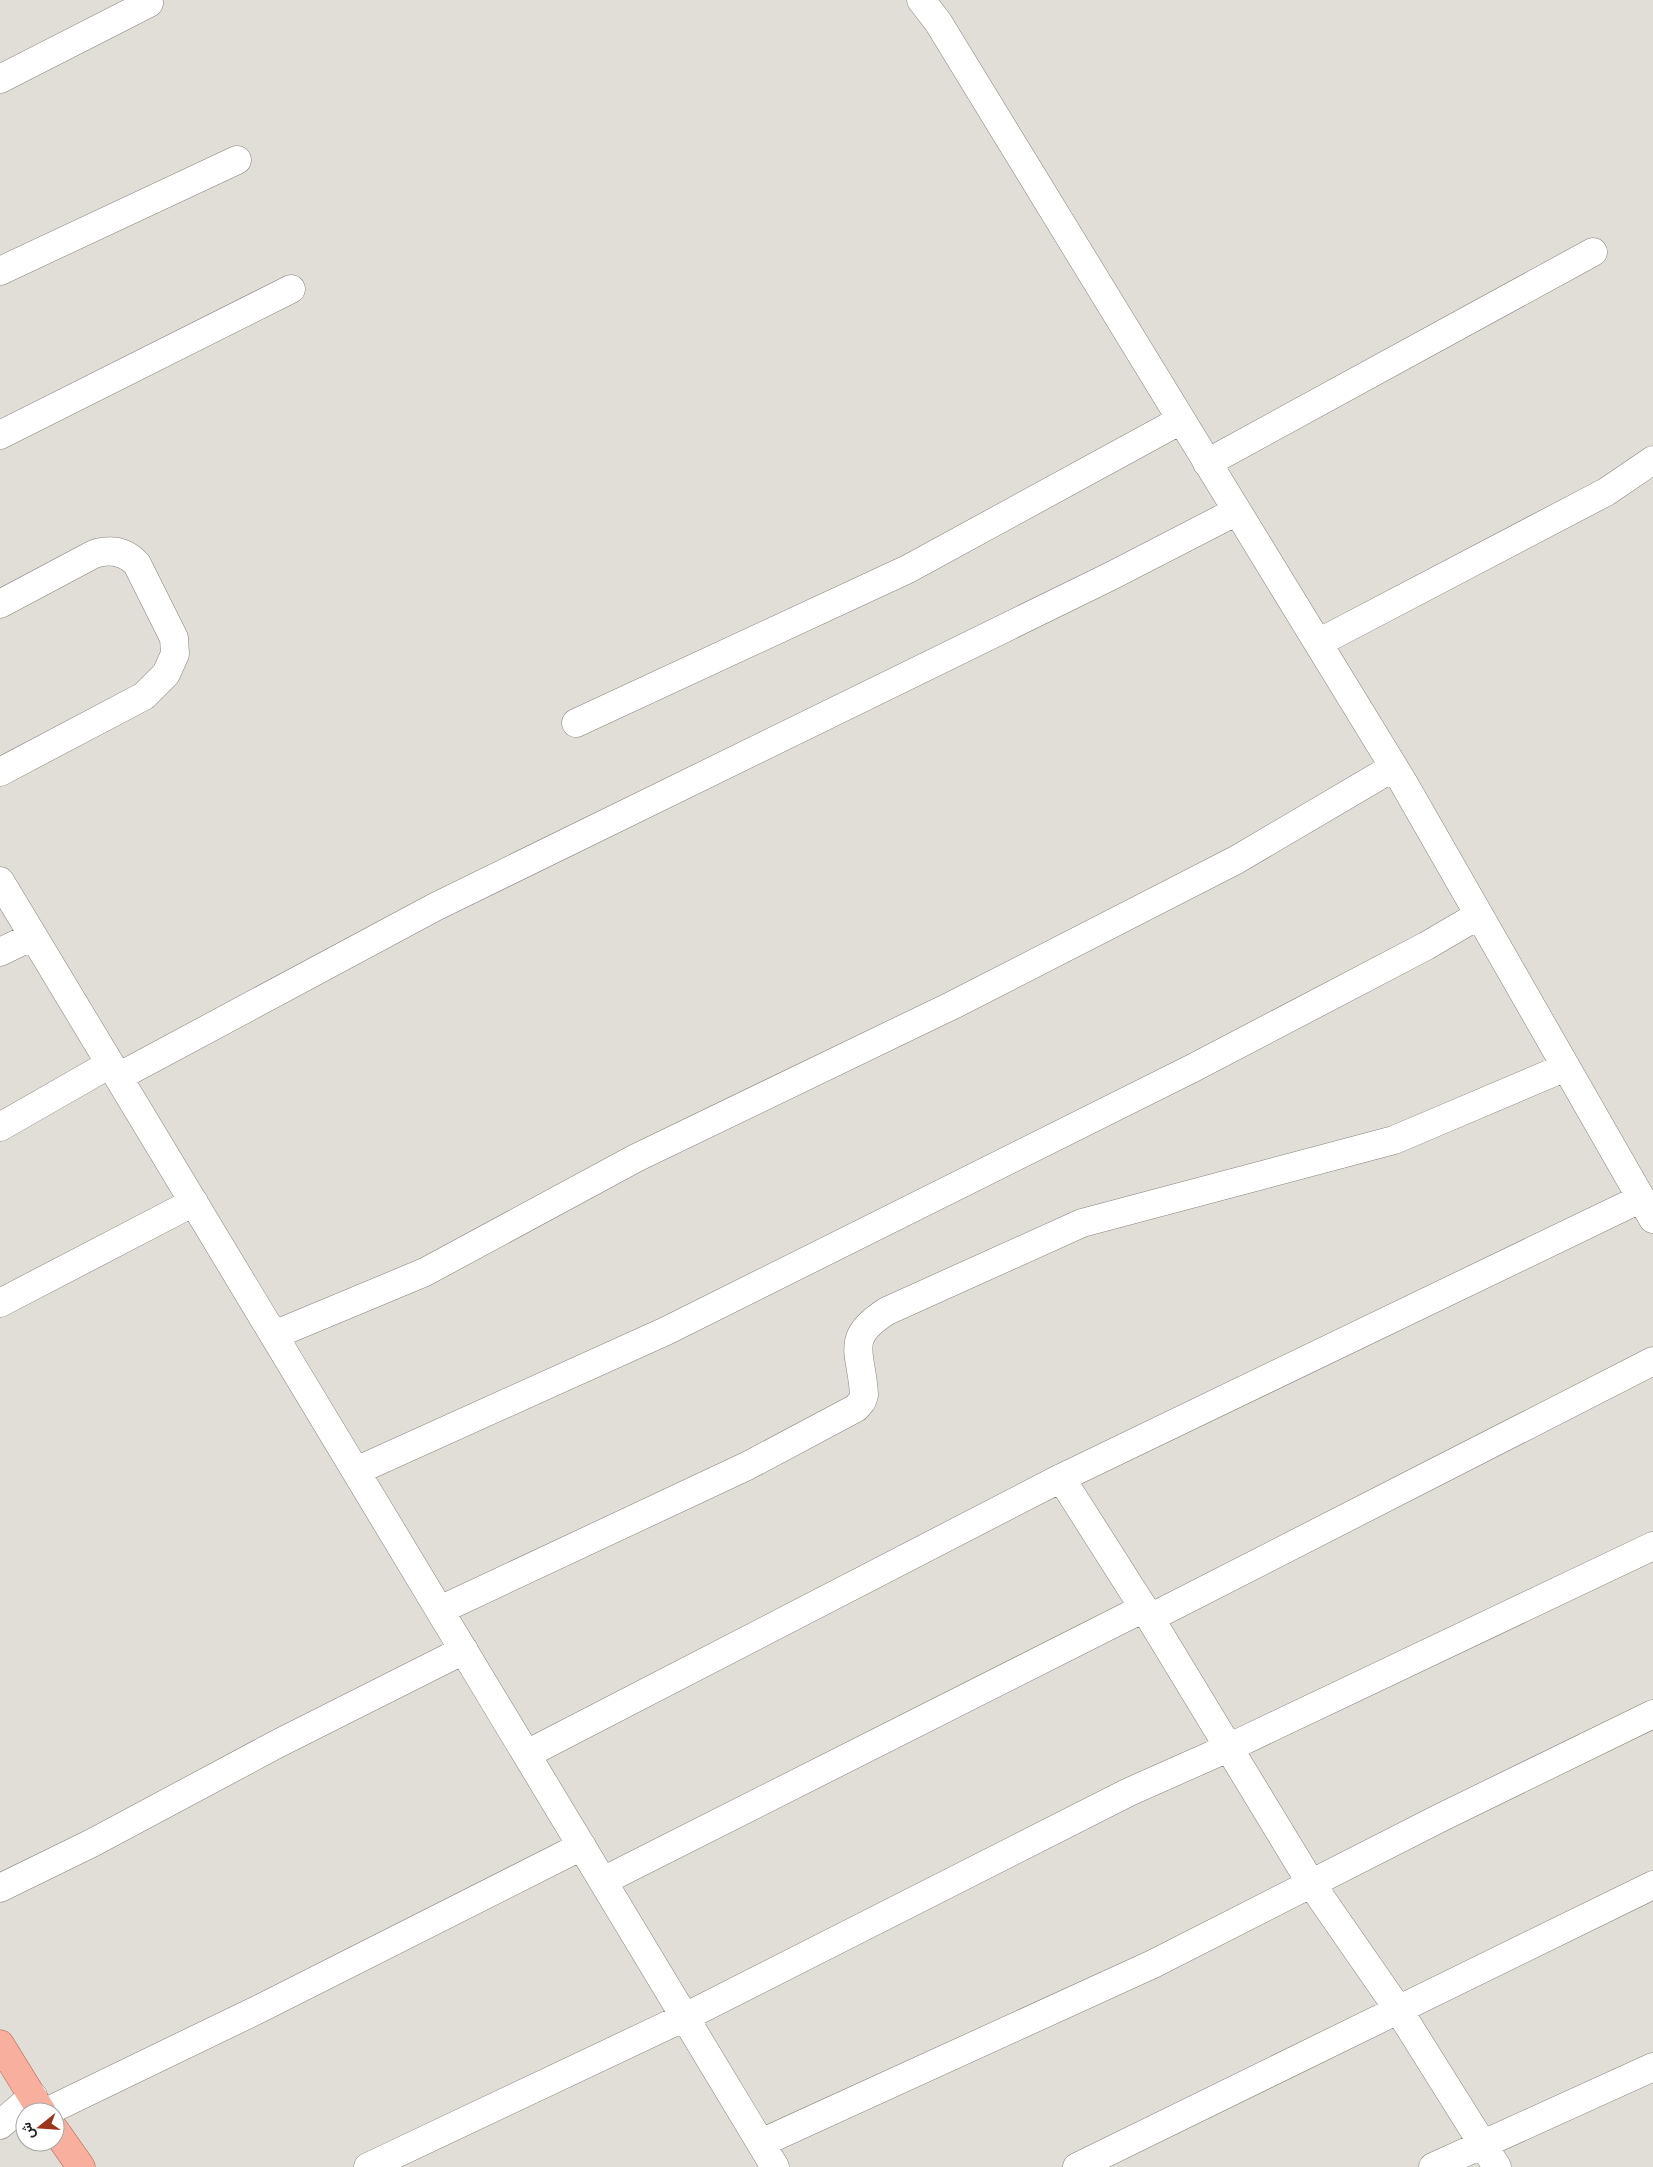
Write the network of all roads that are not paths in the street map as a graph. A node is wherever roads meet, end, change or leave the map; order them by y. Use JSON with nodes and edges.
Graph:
{"nodes":[{"id":1,"x":921,"y":0,"type":"edge"},
{"id":2,"x":149,"y":3,"type":"dead end"},
{"id":3,"x":0,"y":79,"type":"edge"},
{"id":4,"x":237,"y":160,"type":"dead end"},
{"id":5,"x":1593,"y":252,"type":"dead end"},
{"id":6,"x":0,"y":271,"type":"edge"},
{"id":7,"x":291,"y":289,"type":"dead end"},
{"id":8,"x":1181,"y":420,"type":"junction"},
{"id":9,"x":0,"y":435,"type":"edge"},
{"id":10,"x":1653,"y":460,"type":"edge"},
{"id":11,"x":1207,"y":463,"type":"junction"},
{"id":12,"x":1237,"y":511,"type":"junction"},
{"id":13,"x":0,"y":604,"type":"edge"},
{"id":14,"x":1318,"y":643,"type":"junction"},
{"id":15,"x":576,"y":723,"type":"dead end"},
{"id":16,"x":1394,"y":767,"type":"junction"},
{"id":17,"x":0,"y":772,"type":"edge"},
{"id":18,"x":0,"y":881,"type":"edge"},
{"id":19,"x":1478,"y":915,"type":"junction"},
{"id":20,"x":33,"y":936,"type":"junction"},
{"id":21,"x":0,"y":952,"type":"edge"},
{"id":22,"x":1566,"y":1067,"type":"junction"},
{"id":23,"x":114,"y":1070,"type":"junction"},
{"id":24,"x":0,"y":1127,"type":"edge"},
{"id":25,"x":194,"y":1202,"type":"junction"},
{"id":26,"x":1647,"y":1209,"type":"edge"},
{"id":27,"x":0,"y":1303,"type":"edge"},
{"id":28,"x":274,"y":1335,"type":"junction"},
{"id":29,"x":1653,"y":1361,"type":"edge"},
{"id":30,"x":356,"y":1471,"type":"junction"},
{"id":31,"x":1061,"y":1478,"type":"junction"},
{"id":32,"x":1653,"y":1546,"type":"edge"},
{"id":33,"x":440,"y":1610,"type":"junction"},
{"id":34,"x":1147,"y":1613,"type":"junction"},
{"id":35,"x":464,"y":1650,"type":"junction"},
{"id":36,"x":1653,"y":1714,"type":"edge"},
{"id":37,"x":1228,"y":1748,"type":"junction"},
{"id":38,"x":527,"y":1754,"type":"junction"},
{"id":39,"x":582,"y":1846,"type":"junction"},
{"id":40,"x":603,"y":1881,"type":"junction"},
{"id":41,"x":1312,"y":1885,"type":"junction"},
{"id":42,"x":1653,"y":1885,"type":"edge"},
{"id":43,"x":0,"y":1888,"type":"edge"},
{"id":44,"x":1398,"y":2009,"type":"junction"},
{"id":45,"x":685,"y":2017,"type":"junction"},
{"id":46,"x":0,"y":2044,"type":"edge"},
{"id":47,"x":1653,"y":2067,"type":"edge"},
{"id":48,"x":38,"y":2102,"type":"edge"},
{"id":49,"x":52,"y":2102,"type":"edge"},
{"id":50,"x":15,"y":2118,"type":"edge"},
{"id":51,"x":0,"y":2125,"type":"edge"},
{"id":52,"x":761,"y":2143,"type":"junction"},
{"id":53,"x":65,"y":2144,"type":"edge"},
{"id":54,"x":1484,"y":2144,"type":"junction"},
{"id":55,"x":81,"y":2167,"type":"edge"},
{"id":56,"x":368,"y":2167,"type":"edge"},
{"id":57,"x":775,"y":2167,"type":"edge"},
{"id":58,"x":1077,"y":2167,"type":"edge"},
{"id":59,"x":1433,"y":2167,"type":"edge"},
{"id":60,"x":1497,"y":2167,"type":"edge"}],
"edges":[{"from":1,"to":8,"type":"street"},
{"from":2,"to":3,"type":"street"},
{"from":4,"to":6,"type":"street"},
{"from":5,"to":11,"type":"street"},
{"from":7,"to":9,"type":"street"},
{"from":8,"to":11,"type":"street"},
{"from":8,"to":15,"type":"street"},
{"from":10,"to":14,"type":"street"},
{"from":11,"to":12,"type":"street"},
{"from":12,"to":14,"type":"street"},
{"from":12,"to":23,"type":"street"},
{"from":13,"to":17,"type":"street"},
{"from":14,"to":16,"type":"street"},
{"from":16,"to":19,"type":"street"},
{"from":16,"to":28,"type":"street"},
{"from":18,"to":20,"type":"street"},
{"from":19,"to":22,"type":"street"},
{"from":19,"to":30,"type":"street"},
{"from":20,"to":21,"type":"street"},
{"from":20,"to":23,"type":"street"},
{"from":22,"to":26,"type":"street"},
{"from":22,"to":33,"type":"street"},
{"from":23,"to":24,"type":"street"},
{"from":23,"to":25,"type":"street"},
{"from":25,"to":27,"type":"street"},
{"from":25,"to":28,"type":"street"},
{"from":26,"to":31,"type":"street"},
{"from":28,"to":30,"type":"street"},
{"from":29,"to":34,"type":"street"},
{"from":30,"to":33,"type":"street"},
{"from":31,"to":34,"type":"street"},
{"from":31,"to":38,"type":"street"},
{"from":32,"to":37,"type":"street"},
{"from":33,"to":35,"type":"street"},
{"from":34,"to":37,"type":"street"},
{"from":34,"to":40,"type":"street"},
{"from":35,"to":38,"type":"street"},
{"from":35,"to":43,"type":"street"},
{"from":36,"to":41,"type":"street"},
{"from":37,"to":41,"type":"street"},
{"from":37,"to":45,"type":"street"},
{"from":38,"to":39,"type":"street"},
{"from":39,"to":40,"type":"street"},
{"from":39,"to":49,"type":"street"},
{"from":40,"to":45,"type":"street"},
{"from":41,"to":44,"type":"street"},
{"from":41,"to":52,"type":"street"},
{"from":42,"to":44,"type":"street"},
{"from":44,"to":54,"type":"street"},
{"from":44,"to":58,"type":"street"},
{"from":45,"to":52,"type":"street"},
{"from":45,"to":56,"type":"street"},
{"from":46,"to":48,"type":"main road"},
{"from":47,"to":54,"type":"street"},
{"from":50,"to":51,"type":"street"},
{"from":52,"to":57,"type":"street"},
{"from":53,"to":55,"type":"main road"},
{"from":54,"to":59,"type":"street"},
{"from":54,"to":60,"type":"street"}]}
